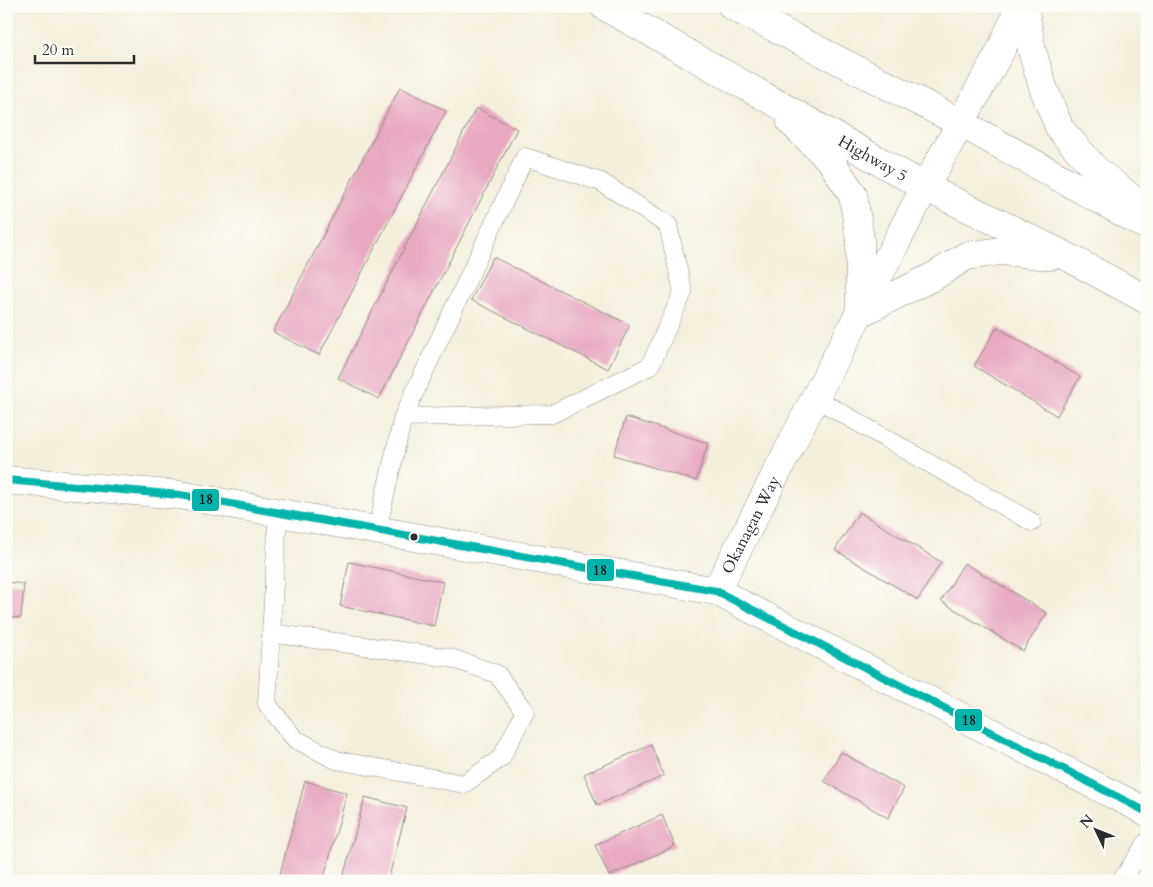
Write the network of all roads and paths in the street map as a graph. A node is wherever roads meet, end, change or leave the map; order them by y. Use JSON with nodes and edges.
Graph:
{"nodes":[{"id":1,"x":604,"y":6,"type":"edge"},
{"id":2,"x":732,"y":6,"type":"edge"},
{"id":3,"x":1016,"y":6,"type":"edge"},
{"id":4,"x":1024,"y":6,"type":"edge"},
{"id":5,"x":763,"y":95,"type":"junction"},
{"id":6,"x":961,"y":123,"type":"junction"},
{"id":7,"x":925,"y":187,"type":"junction"},
{"id":8,"x":1147,"y":211,"type":"edge"},
{"id":9,"x":1147,"y":226,"type":"edge"},
{"id":10,"x":1068,"y":257,"type":"junction"},
{"id":11,"x":1147,"y":300,"type":"edge"},
{"id":12,"x":860,"y":313,"type":"junction"},
{"id":13,"x":815,"y":398,"type":"junction"},
{"id":14,"x":404,"y":417,"type":"junction"},
{"id":15,"x":6,"y":480,"type":"edge"},
{"id":16,"x":278,"y":512,"type":"junction"},
{"id":17,"x":1032,"y":522,"type":"dead end"},
{"id":18,"x":377,"y":530,"type":"junction"},
{"id":19,"x":716,"y":591,"type":"junction"},
{"id":20,"x":271,"y":633,"type":"junction"},
{"id":21,"x":1147,"y":812,"type":"edge"},
{"id":22,"x":1147,"y":842,"type":"edge"},
{"id":23,"x":1122,"y":881,"type":"edge"}],
"edges":[{"from":1,"to":5,"type":"main road","name":"Highway 5"},
{"from":2,"to":6,"type":"main road"},
{"from":3,"to":6,"type":"main road","name":"Okanagan Way"},
{"from":4,"to":8,"type":"main road"},
{"from":5,"to":7,"type":"main road","name":"Highway 5"},
{"from":5,"to":12,"type":"main road"},
{"from":6,"to":7,"type":"main road","name":"Okanagan Way"},
{"from":6,"to":9,"type":"main road"},
{"from":7,"to":10,"type":"main road","name":"Highway 5"},
{"from":7,"to":12,"type":"main road","name":"Okanagan Way"},
{"from":10,"to":11,"type":"main road","name":"Highway 5"},
{"from":10,"to":12,"type":"main road"},
{"from":12,"to":13,"type":"main road","name":"Okanagan Way"},
{"from":13,"to":17,"type":"lane"},
{"from":13,"to":19,"type":"main road","name":"Okanagan Way"},
{"from":14,"to":14,"type":"lane"},
{"from":14,"to":18,"type":"lane"},
{"from":15,"to":16,"type":"main road"},
{"from":16,"to":18,"type":"main road"},
{"from":16,"to":20,"type":"lane"},
{"from":18,"to":19,"type":"main road"},
{"from":19,"to":21,"type":"main road","name":"Okanagan Way"},
{"from":20,"to":20,"type":"lane"},
{"from":22,"to":23,"type":"lane"}]}
